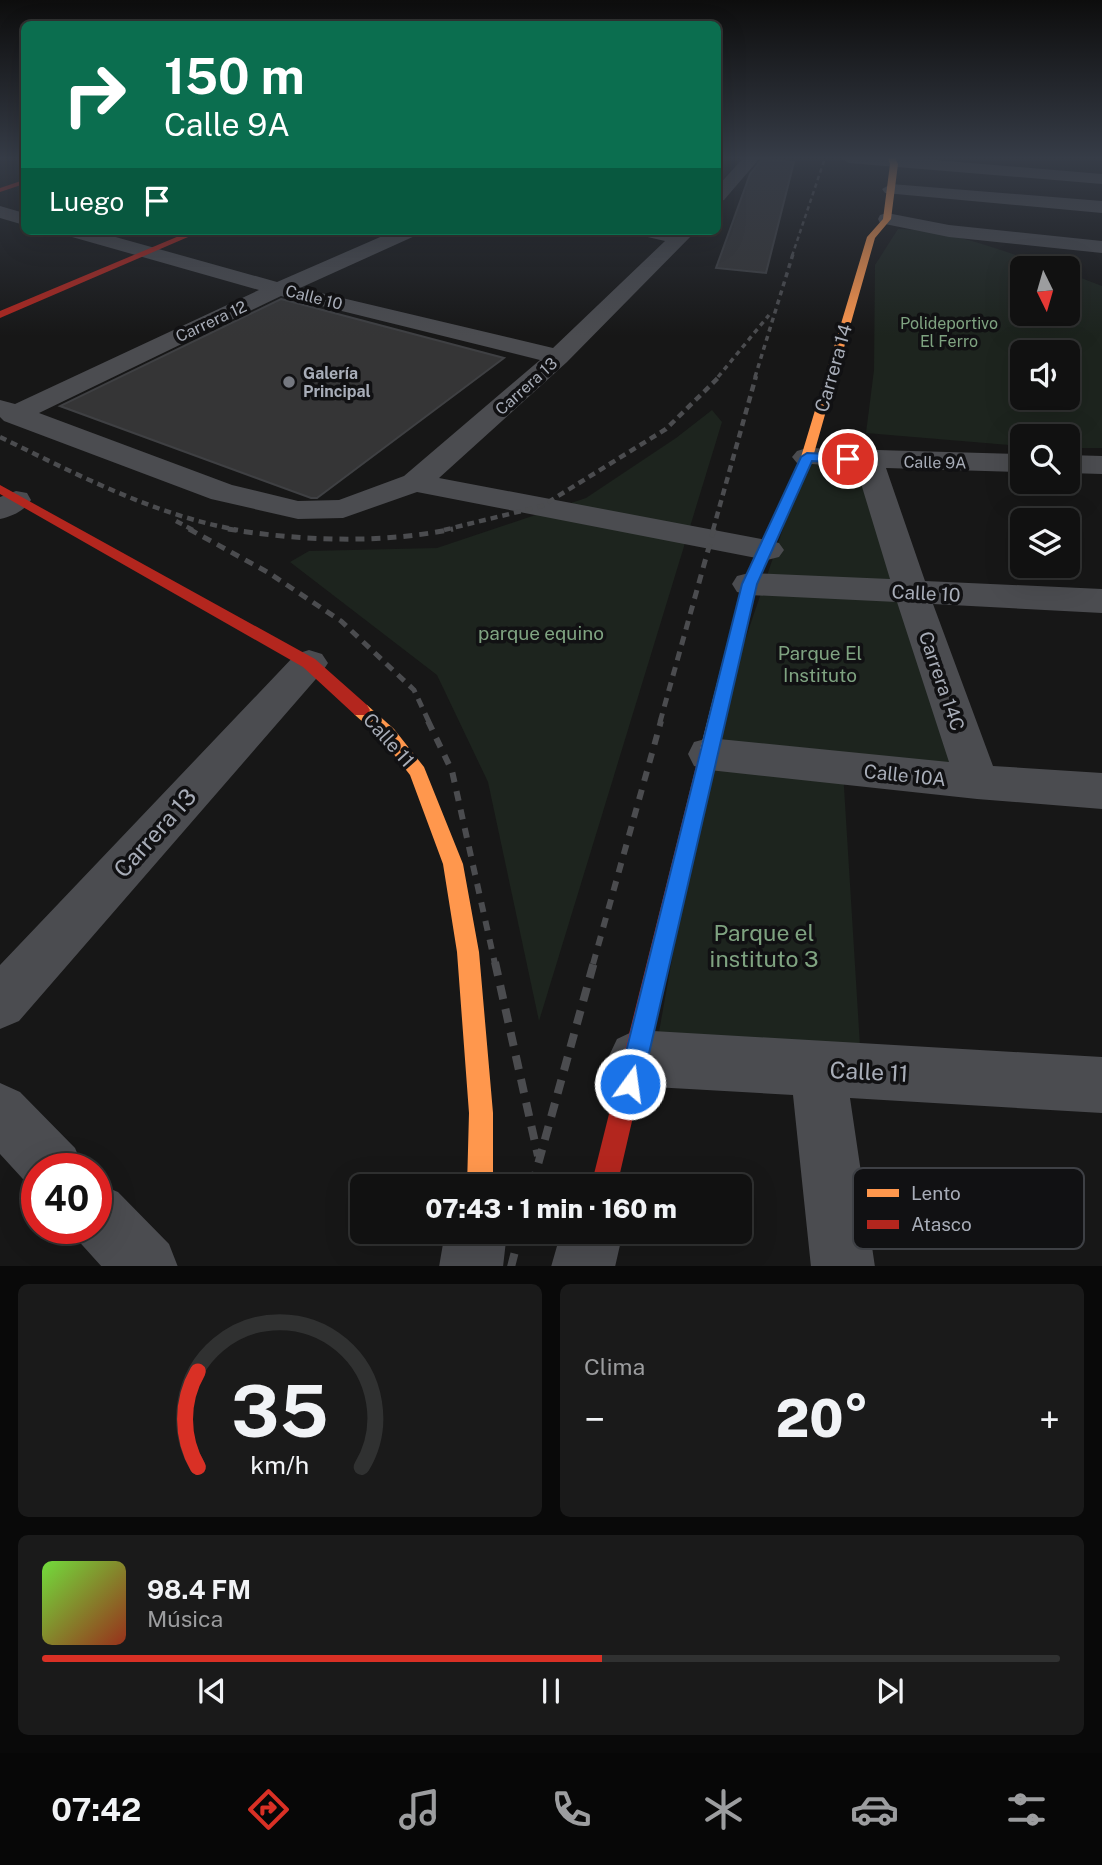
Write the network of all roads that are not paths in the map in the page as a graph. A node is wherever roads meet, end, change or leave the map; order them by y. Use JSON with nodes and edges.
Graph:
{"nodes":[{"id":1,"x":887,"y":219,"type":"joint"},
{"id":2,"x":87,"y":235,"type":"edge"},
{"id":3,"x":188,"y":235,"type":"edge"},
{"id":4,"x":401,"y":235,"type":"edge"},
{"id":5,"x":682,"y":235,"type":"edge"},
{"id":6,"x":1102,"y":247,"type":"edge"},
{"id":7,"x":149,"y":251,"type":"junction"},
{"id":8,"x":279,"y":289,"type":"junction"},
{"id":9,"x":0,"y":316,"type":"edge"},
{"id":10,"x":558,"y":357,"type":"junction"},
{"id":11,"x":7,"y":412,"type":"edge"},
{"id":12,"x":807,"y":457,"type":"junction"},
{"id":13,"x":869,"y":460,"type":"junction"},
{"id":14,"x":1010,"y":463,"type":"edge"},
{"id":15,"x":1080,"y":464,"type":"edge"},
{"id":16,"x":1102,"y":465,"type":"edge"},
{"id":17,"x":415,"y":482,"type":"junction"},
{"id":18,"x":5,"y":500,"type":"edge"},
{"id":19,"x":767,"y":550,"type":"junction"},
{"id":20,"x":749,"y":584,"type":"junction"},
{"id":21,"x":911,"y":593,"type":"junction"},
{"id":22,"x":1102,"y":601,"type":"edge"},
{"id":23,"x":309,"y":663,"type":"junction"},
{"id":24,"x":709,"y":754,"type":"junction"},
{"id":25,"x":976,"y":782,"type":"junction"},
{"id":26,"x":1102,"y":791,"type":"edge"},
{"id":27,"x":0,"y":1003,"type":"edge"},
{"id":28,"x":636,"y":1058,"type":"junction"},
{"id":29,"x":818,"y":1069,"type":"junction"},
{"id":30,"x":1102,"y":1085,"type":"edge"},
{"id":31,"x":0,"y":1112,"type":"edge"},
{"id":32,"x":39,"y":1153,"type":"edge"},
{"id":33,"x":480,"y":1174,"type":"edge"},
{"id":34,"x":607,"y":1174,"type":"edge"},
{"id":35,"x":112,"y":1231,"type":"edge"},
{"id":36,"x":474,"y":1244,"type":"edge"},
{"id":37,"x":589,"y":1244,"type":"edge"},
{"id":38,"x":146,"y":1266,"type":"edge"},
{"id":39,"x":471,"y":1266,"type":"edge"},
{"id":40,"x":583,"y":1266,"type":"edge"},
{"id":41,"x":843,"y":1266,"type":"edge"}],
"edges":[{"from":1,"to":6,"type":"street"},
{"from":1,"to":12,"type":"street","name":"Carrera 14"},
{"from":2,"to":7,"type":"street","name":"Calle 10"},
{"from":3,"to":7,"type":"street"},
{"from":4,"to":8,"type":"street","name":"Carrera 12"},
{"from":5,"to":10,"type":"street","name":"Carrera 13"},
{"from":7,"to":8,"type":"street","name":"Calle 10"},
{"from":7,"to":9,"type":"street"},
{"from":8,"to":10,"type":"street","name":"Calle 10"},
{"from":8,"to":11,"type":"street","name":"Carrera 12"},
{"from":10,"to":17,"type":"street","name":"Carrera 13"},
{"from":11,"to":17,"type":"street","name":"Carrera 13"},
{"from":12,"to":13,"type":"street","name":"Calle 9A"},
{"from":12,"to":19,"type":"street","name":"Carrera 14"},
{"from":13,"to":14,"type":"street","name":"Calle 9A"},
{"from":13,"to":21,"type":"street","name":"Carrera 14C"},
{"from":15,"to":16,"type":"street"},
{"from":17,"to":19,"type":"street"},
{"from":18,"to":23,"type":"street","name":"Calle 11"},
{"from":19,"to":20,"type":"street","name":"Carrera 14"},
{"from":20,"to":21,"type":"street","name":"Calle 10"},
{"from":20,"to":24,"type":"street","name":"Carrera 14"},
{"from":21,"to":22,"type":"street","name":"Calle 10"},
{"from":21,"to":25,"type":"street","name":"Carrera 14C"},
{"from":23,"to":27,"type":"street","name":"Carrera 13"},
{"from":23,"to":33,"type":"street","name":"Calle 11"},
{"from":24,"to":25,"type":"street","name":"Calle 10A"},
{"from":24,"to":28,"type":"street","name":"Carrera 14"},
{"from":25,"to":26,"type":"street","name":"Calle 10A"},
{"from":28,"to":29,"type":"street","name":"Calle 11"},
{"from":28,"to":34,"type":"street","name":"Carrera 14"},
{"from":29,"to":30,"type":"street","name":"Calle 11"},
{"from":29,"to":41,"type":"street"},
{"from":31,"to":32,"type":"street"},
{"from":35,"to":38,"type":"street"},
{"from":36,"to":39,"type":"street"},
{"from":37,"to":40,"type":"street"}]}
